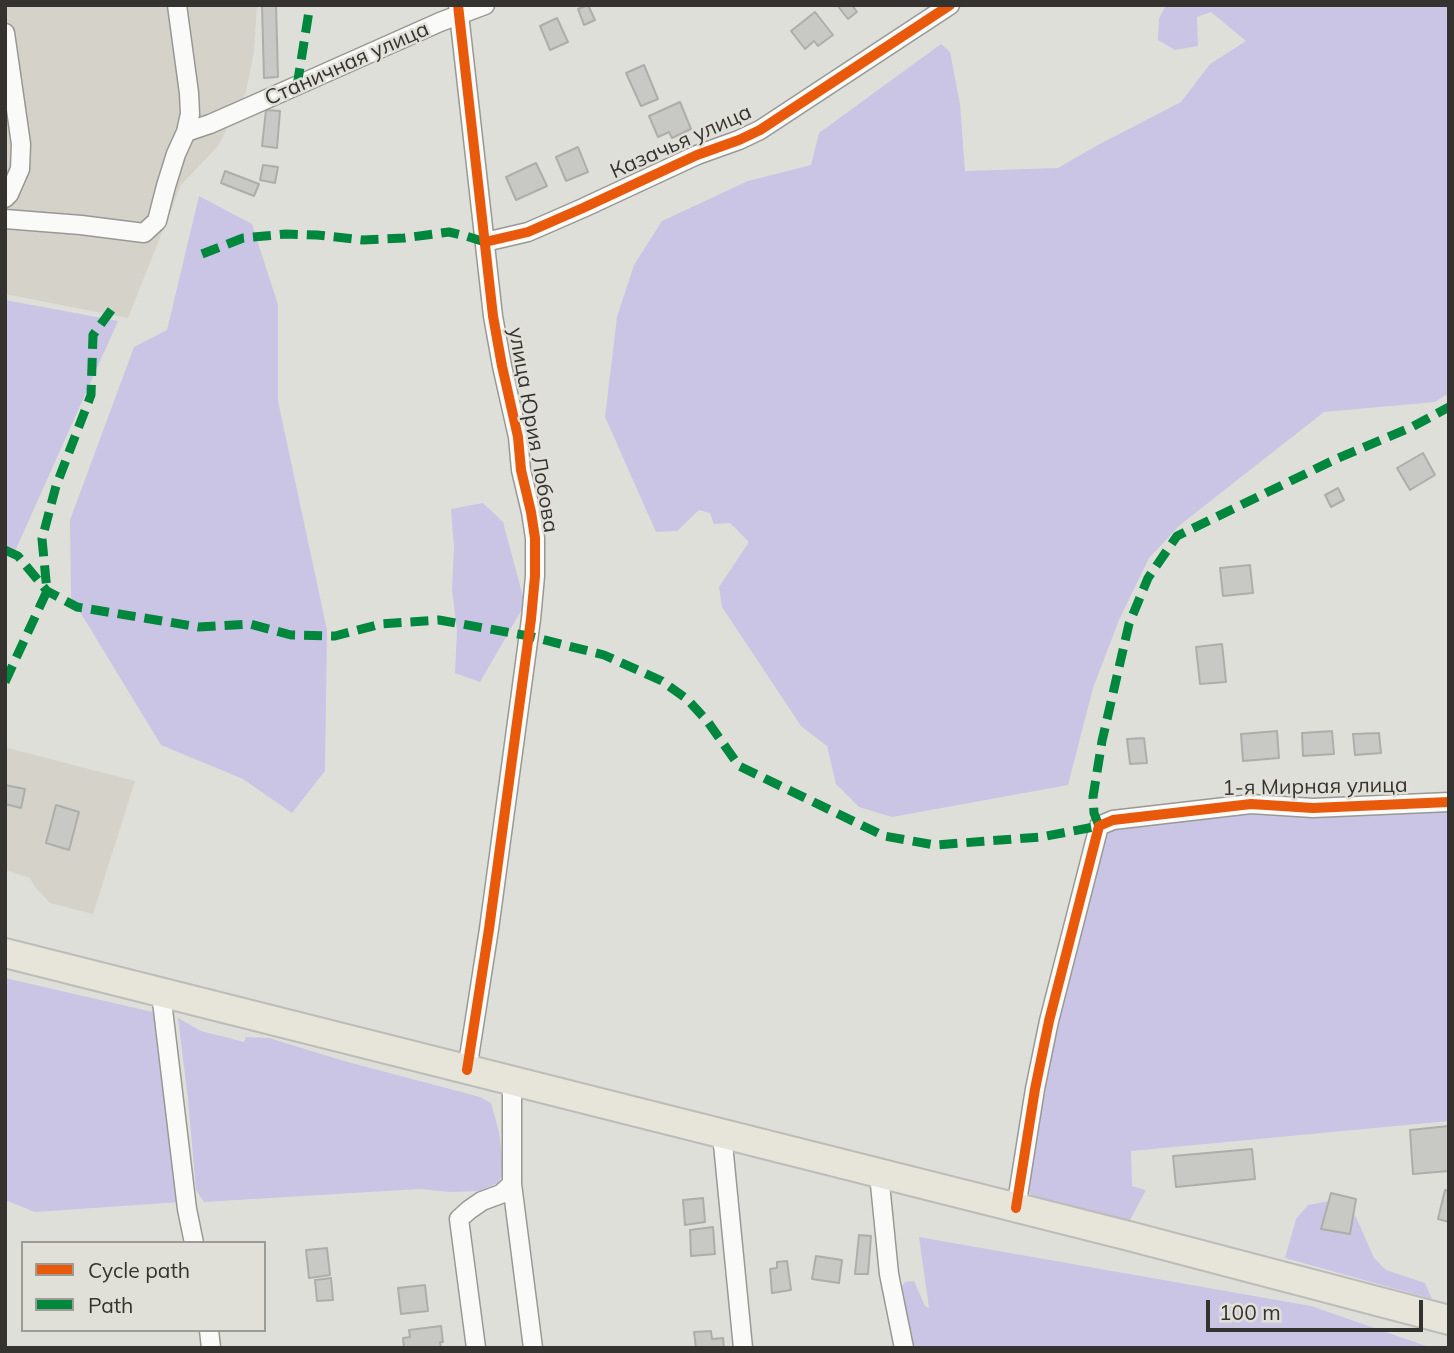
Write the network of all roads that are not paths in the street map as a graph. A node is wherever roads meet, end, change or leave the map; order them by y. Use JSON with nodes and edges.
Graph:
{"nodes":[{"id":1,"x":177,"y":5,"type":"edge"},
{"id":2,"x":485,"y":5,"type":"edge"},
{"id":3,"x":950,"y":5,"type":"edge"},
{"id":4,"x":459,"y":10,"type":"edge"},
{"id":5,"x":5,"y":33,"type":"edge"},
{"id":6,"x":186,"y":132,"type":"junction"},
{"id":7,"x":5,"y":198,"type":"edge"},
{"id":8,"x":5,"y":219,"type":"edge"},
{"id":9,"x":485,"y":242,"type":"junction"},
{"id":10,"x":1449,"y":802,"type":"edge"},
{"id":11,"x":5,"y":953,"type":"edge"},
{"id":12,"x":161,"y":993,"type":"junction"},
{"id":13,"x":467,"y":1070,"type":"junction"},
{"id":14,"x":512,"y":1082,"type":"junction"},
{"id":15,"x":722,"y":1134,"type":"junction"},
{"id":16,"x":878,"y":1174,"type":"junction"},
{"id":17,"x":512,"y":1184,"type":"junction"},
{"id":18,"x":1016,"y":1208,"type":"junction"},
{"id":19,"x":194,"y":1241,"type":"edge"},
{"id":20,"x":1449,"y":1320,"type":"edge"},
{"id":21,"x":475,"y":1348,"type":"edge"},
{"id":22,"x":533,"y":1348,"type":"edge"},
{"id":23,"x":744,"y":1348,"type":"edge"},
{"id":24,"x":904,"y":1348,"type":"edge"}],
"edges":[{"from":1,"to":6,"type":"street"},
{"from":2,"to":4,"type":"street","name":"Станичная улица"},
{"from":3,"to":9,"type":"street","name":"Казачья улица"},
{"from":4,"to":6,"type":"street","name":"Станичная улица"},
{"from":4,"to":9,"type":"street","name":"улица Юрия Лобова"},
{"from":5,"to":7,"type":"street"},
{"from":6,"to":8,"type":"street"},
{"from":9,"to":13,"type":"street","name":"улица Юрия Лобова"},
{"from":10,"to":18,"type":"street","name":"1-я Мирная улица"},
{"from":11,"to":12,"type":"main road"},
{"from":12,"to":13,"type":"main road"},
{"from":12,"to":19,"type":"street"},
{"from":13,"to":14,"type":"main road"},
{"from":14,"to":15,"type":"main road"},
{"from":14,"to":17,"type":"street"},
{"from":15,"to":16,"type":"main road"},
{"from":15,"to":23,"type":"street"},
{"from":16,"to":18,"type":"main road"},
{"from":16,"to":24,"type":"street"},
{"from":17,"to":21,"type":"street"},
{"from":17,"to":22,"type":"street"},
{"from":18,"to":20,"type":"main road"}]}
